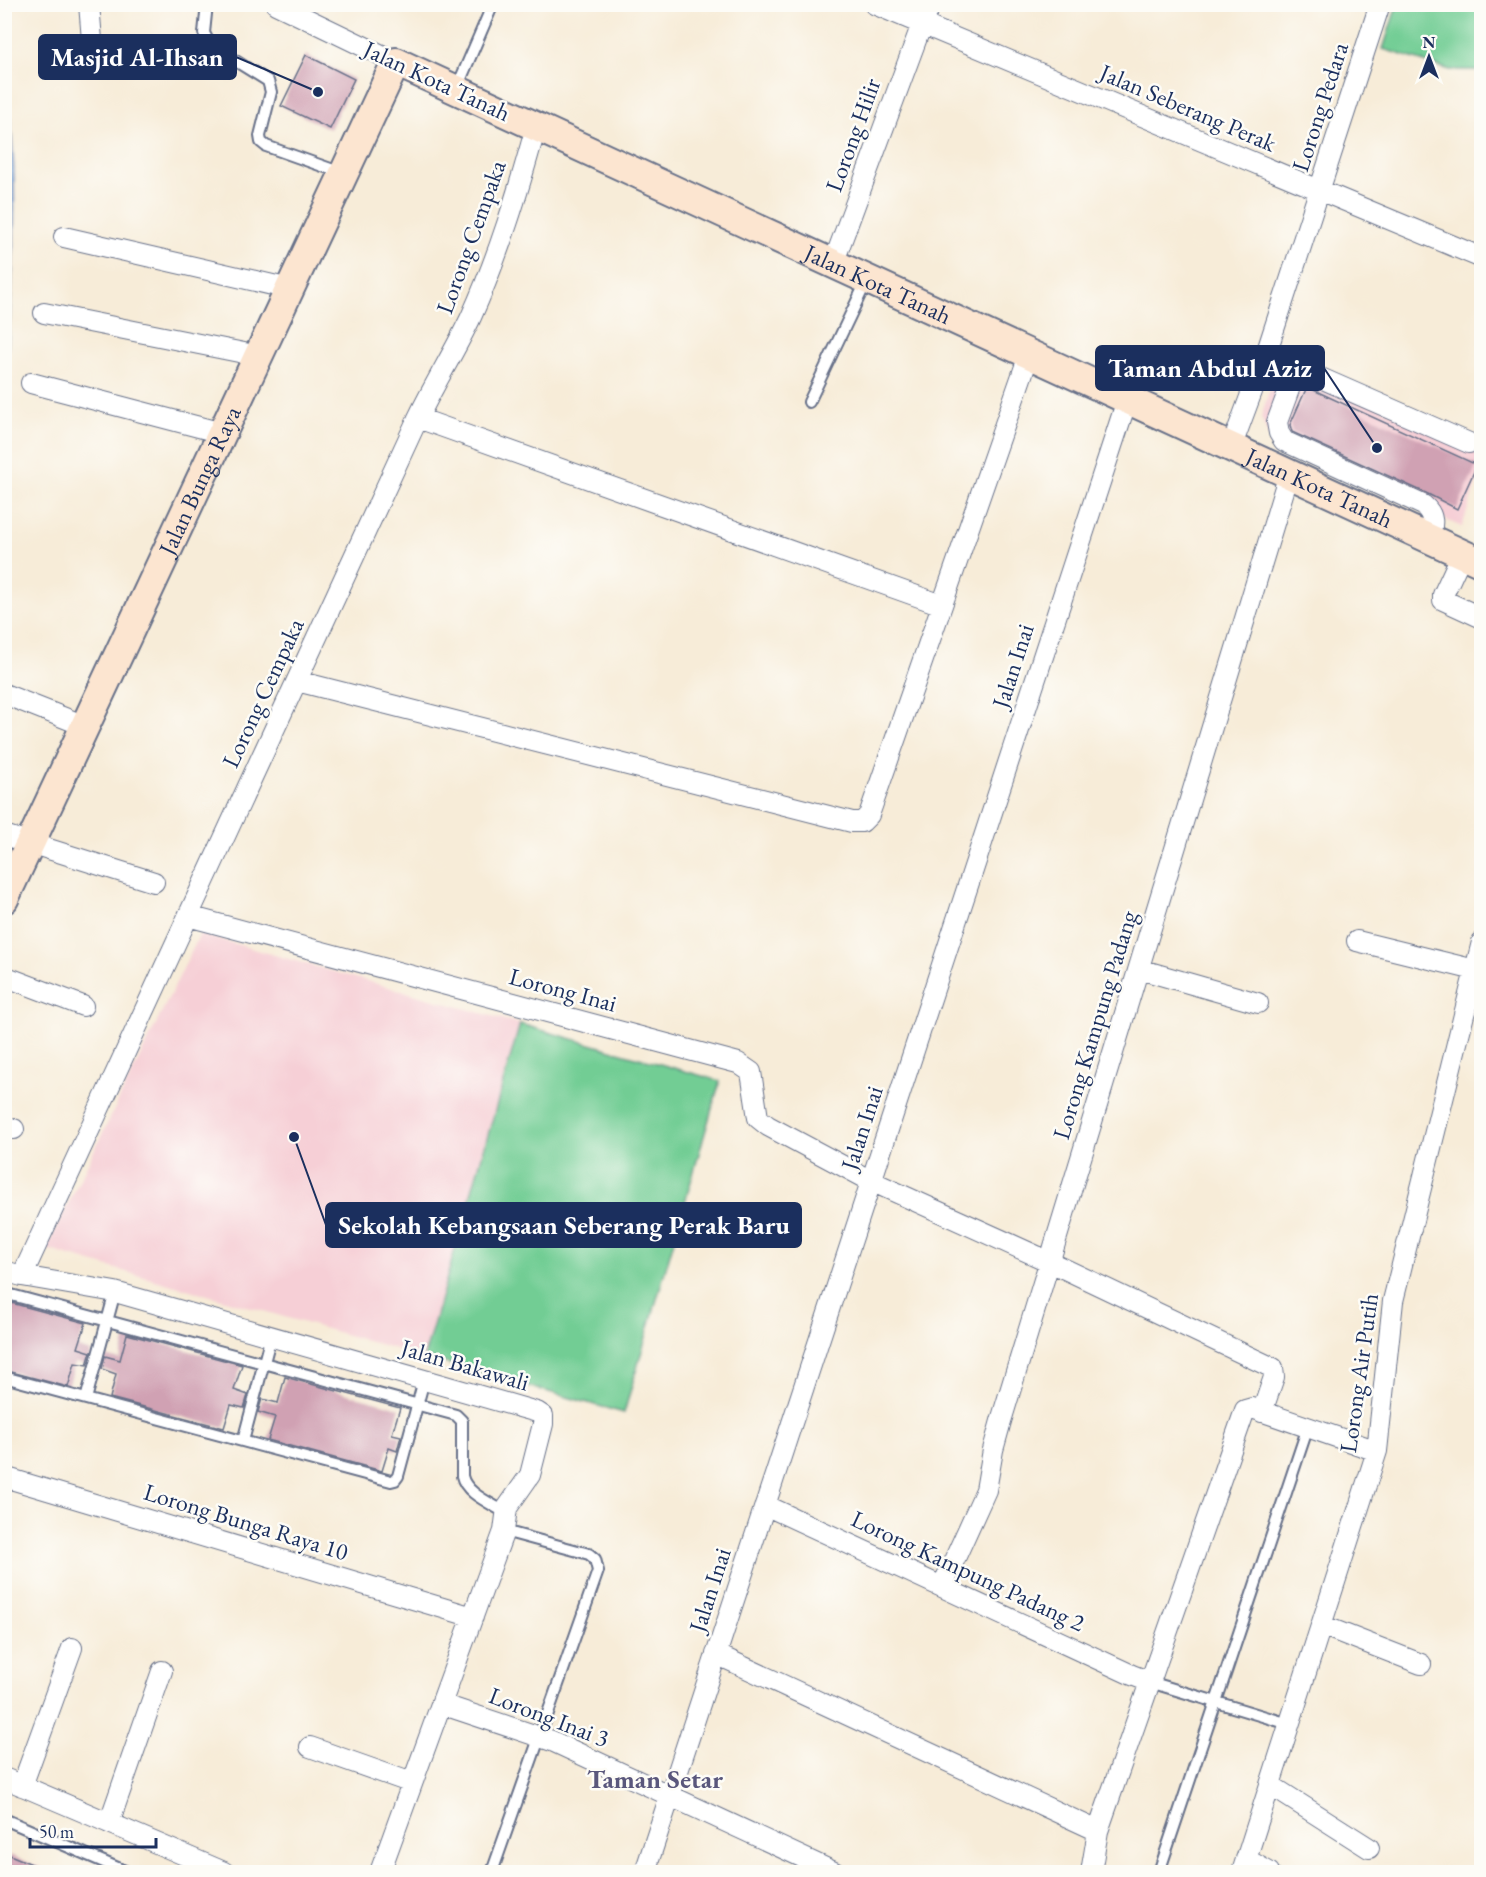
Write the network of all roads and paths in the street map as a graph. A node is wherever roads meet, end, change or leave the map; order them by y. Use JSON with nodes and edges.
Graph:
{"nodes":[{"id":1,"x":207,"y":4,"type":"edge"},
{"id":2,"x":493,"y":4,"type":"edge"},
{"id":3,"x":874,"y":4,"type":"edge"},
{"id":4,"x":931,"y":4,"type":"edge"},
{"id":5,"x":1380,"y":4,"type":"edge"},
{"id":6,"x":87,"y":5,"type":"edge"},
{"id":7,"x":281,"y":6,"type":"edge"},
{"id":8,"x":922,"y":24,"type":"junction"},
{"id":9,"x":93,"y":52,"type":"dead end"},
{"id":10,"x":396,"y":62,"type":"junction"},
{"id":11,"x":456,"y":90,"type":"junction"},
{"id":12,"x":536,"y":127,"type":"junction"},
{"id":13,"x":344,"y":174,"type":"junction"},
{"id":14,"x":1319,"y":191,"type":"junction"},
{"id":15,"x":64,"y":237,"type":"dead end"},
{"id":16,"x":1482,"y":258,"type":"edge"},
{"id":17,"x":833,"y":264,"type":"junction"},
{"id":18,"x":867,"y":280,"type":"junction"},
{"id":19,"x":290,"y":289,"type":"junction"},
{"id":20,"x":44,"y":314,"type":"dead end"},
{"id":21,"x":1029,"y":354,"type":"junction"},
{"id":22,"x":1266,"y":354,"type":"junction"},
{"id":23,"x":259,"y":356,"type":"junction"},
{"id":24,"x":1297,"y":368,"type":"junction"},
{"id":25,"x":31,"y":383,"type":"dead end"},
{"id":26,"x":1127,"y":400,"type":"junction"},
{"id":27,"x":809,"y":402,"type":"dead end"},
{"id":28,"x":418,"y":418,"type":"junction"},
{"id":29,"x":222,"y":433,"type":"junction"},
{"id":30,"x":1469,"y":443,"type":"dead end"},
{"id":31,"x":1231,"y":448,"type":"junction"},
{"id":32,"x":1289,"y":474,"type":"junction"},
{"id":33,"x":1428,"y":538,"type":"junction"},
{"id":34,"x":1472,"y":559,"type":"edge"},
{"id":35,"x":942,"y":605,"type":"junction"},
{"id":36,"x":1482,"y":618,"type":"edge"},
{"id":37,"x":297,"y":681,"type":"junction"},
{"id":38,"x":4,"y":694,"type":"edge"},
{"id":39,"x":85,"y":726,"type":"junction"},
{"id":40,"x":18,"y":839,"type":"edge"},
{"id":41,"x":154,"y":882,"type":"dead end"},
{"id":42,"x":4,"y":898,"type":"edge"},
{"id":43,"x":188,"y":916,"type":"junction"},
{"id":44,"x":1357,"y":941,"type":"dead end"},
{"id":45,"x":1482,"y":942,"type":"edge"},
{"id":46,"x":1139,"y":969,"type":"junction"},
{"id":47,"x":1474,"y":970,"type":"junction"},
{"id":48,"x":4,"y":976,"type":"edge"},
{"id":49,"x":1258,"y":1003,"type":"dead end"},
{"id":50,"x":83,"y":1006,"type":"dead end"},
{"id":51,"x":871,"y":1181,"type":"junction"},
{"id":52,"x":1050,"y":1262,"type":"junction"},
{"id":53,"x":13,"y":1274,"type":"edge"},
{"id":54,"x":115,"y":1292,"type":"junction"},
{"id":55,"x":4,"y":1293,"type":"edge"},
{"id":56,"x":107,"y":1321,"type":"junction"},
{"id":57,"x":271,"y":1336,"type":"junction"},
{"id":58,"x":264,"y":1363,"type":"junction"},
{"id":59,"x":4,"y":1377,"type":"edge"},
{"id":60,"x":424,"y":1380,"type":"junction"},
{"id":61,"x":86,"y":1399,"type":"junction"},
{"id":62,"x":417,"y":1404,"type":"junction"},
{"id":63,"x":1262,"y":1412,"type":"junction"},
{"id":64,"x":1308,"y":1427,"type":"junction"},
{"id":65,"x":243,"y":1441,"type":"junction"},
{"id":66,"x":1377,"y":1451,"type":"junction"},
{"id":67,"x":4,"y":1477,"type":"edge"},
{"id":68,"x":765,"y":1505,"type":"junction"},
{"id":69,"x":505,"y":1522,"type":"junction"},
{"id":70,"x":942,"y":1587,"type":"junction"},
{"id":71,"x":473,"y":1617,"type":"junction"},
{"id":72,"x":1321,"y":1625,"type":"junction"},
{"id":73,"x":72,"y":1648,"type":"dead end"},
{"id":74,"x":716,"y":1654,"type":"junction"},
{"id":75,"x":1421,"y":1664,"type":"dead end"},
{"id":76,"x":162,"y":1671,"type":"dead end"},
{"id":77,"x":1150,"y":1682,"type":"junction"},
{"id":78,"x":1216,"y":1702,"type":"junction"},
{"id":79,"x":441,"y":1704,"type":"junction"},
{"id":80,"x":1289,"y":1724,"type":"junction"},
{"id":81,"x":538,"y":1736,"type":"junction"},
{"id":82,"x":310,"y":1747,"type":"dead end"},
{"id":83,"x":14,"y":1782,"type":"edge"},
{"id":84,"x":412,"y":1784,"type":"junction"},
{"id":85,"x":1270,"y":1785,"type":"junction"},
{"id":86,"x":670,"y":1796,"type":"junction"},
{"id":87,"x":4,"y":1819,"type":"edge"},
{"id":88,"x":109,"y":1823,"type":"junction"},
{"id":89,"x":1098,"y":1831,"type":"junction"},
{"id":90,"x":1369,"y":1848,"type":"dead end"},
{"id":91,"x":1244,"y":1866,"type":"edge"},
{"id":92,"x":128,"y":1872,"type":"edge"},
{"id":93,"x":224,"y":1872,"type":"edge"},
{"id":94,"x":380,"y":1872,"type":"edge"},
{"id":95,"x":492,"y":1872,"type":"edge"},
{"id":96,"x":645,"y":1872,"type":"edge"},
{"id":97,"x":834,"y":1872,"type":"edge"},
{"id":98,"x":1091,"y":1872,"type":"edge"},
{"id":99,"x":1160,"y":1872,"type":"edge"},
{"id":100,"x":1269,"y":1872,"type":"edge"}],
"edges":[{"from":1,"to":13,"type":"lane"},
{"from":2,"to":11,"type":"lane"},
{"from":3,"to":8,"type":"street","name":"Jalan Seberang Perak"},
{"from":4,"to":8,"type":"street","name":"Lorong Hilir"},
{"from":5,"to":14,"type":"street","name":"Lorong Pedara"},
{"from":6,"to":9,"type":"street"},
{"from":7,"to":10,"type":"street","name":"Jalan Kota Tanah"},
{"from":8,"to":14,"type":"street","name":"Jalan Seberang Perak"},
{"from":8,"to":17,"type":"street","name":"Lorong Hilir"},
{"from":10,"to":11,"type":"street","name":"Jalan Kota Tanah"},
{"from":10,"to":13,"type":"street","name":"Jalan Bunga Raya"},
{"from":11,"to":12,"type":"street","name":"Jalan Kota Tanah"},
{"from":12,"to":17,"type":"street","name":"Jalan Kota Tanah"},
{"from":12,"to":28,"type":"street","name":"Lorong Cempaka"},
{"from":13,"to":19,"type":"street","name":"Jalan Bunga Raya"},
{"from":14,"to":16,"type":"street","name":"Jalan Seberang Perak"},
{"from":14,"to":22,"type":"street","name":"Lorong Pedara"},
{"from":15,"to":19,"type":"street"},
{"from":17,"to":18,"type":"street","name":"Jalan Kota Tanah"},
{"from":18,"to":21,"type":"street","name":"Jalan Kota Tanah"},
{"from":18,"to":27,"type":"lane"},
{"from":19,"to":23,"type":"street","name":"Jalan Bunga Raya"},
{"from":20,"to":23,"type":"street"},
{"from":21,"to":26,"type":"street","name":"Jalan Kota Tanah"},
{"from":21,"to":35,"type":"street"},
{"from":22,"to":24,"type":"street"},
{"from":22,"to":31,"type":"street","name":"Lorong Pedara"},
{"from":23,"to":29,"type":"street","name":"Jalan Bunga Raya"},
{"from":24,"to":30,"type":"street"},
{"from":24,"to":33,"type":"street"},
{"from":25,"to":29,"type":"street"},
{"from":26,"to":31,"type":"street","name":"Jalan Kota Tanah"},
{"from":26,"to":51,"type":"street","name":"Jalan Inai"},
{"from":28,"to":35,"type":"street"},
{"from":28,"to":37,"type":"street","name":"Lorong Cempaka"},
{"from":29,"to":39,"type":"street","name":"Jalan Bunga Raya"},
{"from":31,"to":32,"type":"street","name":"Jalan Kota Tanah"},
{"from":32,"to":33,"type":"street","name":"Jalan Kota Tanah"},
{"from":32,"to":46,"type":"street","name":"Lorong Kampung Padang"},
{"from":33,"to":34,"type":"street","name":"Jalan Kota Tanah"},
{"from":34,"to":36,"type":"street"},
{"from":35,"to":37,"type":"street"},
{"from":37,"to":43,"type":"street","name":"Lorong Cempaka"},
{"from":38,"to":39,"type":"street"},
{"from":39,"to":40,"type":"street","name":"Jalan Bunga Raya"},
{"from":40,"to":41,"type":"street"},
{"from":40,"to":42,"type":"street","name":"Jalan Bunga Raya"},
{"from":43,"to":51,"type":"street","name":"Lorong Inai"},
{"from":43,"to":53,"type":"street","name":"Lorong Cempaka"},
{"from":44,"to":47,"type":"street"},
{"from":45,"to":47,"type":"street","name":"Lorong Air Putih"},
{"from":46,"to":49,"type":"street"},
{"from":46,"to":52,"type":"street","name":"Lorong Kampung Padang"},
{"from":47,"to":66,"type":"street","name":"Lorong Air Putih"},
{"from":48,"to":50,"type":"street"},
{"from":51,"to":52,"type":"street"},
{"from":51,"to":68,"type":"street","name":"Jalan Inai"},
{"from":52,"to":63,"type":"street"},
{"from":52,"to":70,"type":"street","name":"Lorong Kampung Padang"},
{"from":53,"to":54,"type":"street","name":"Jalan Bakawali"},
{"from":54,"to":56,"type":"lane"},
{"from":54,"to":57,"type":"street","name":"Jalan Bakawali"},
{"from":55,"to":56,"type":"lane"},
{"from":56,"to":58,"type":"lane"},
{"from":56,"to":61,"type":"lane"},
{"from":57,"to":58,"type":"lane"},
{"from":57,"to":60,"type":"street","name":"Jalan Bakawali"},
{"from":58,"to":62,"type":"lane"},
{"from":58,"to":65,"type":"lane"},
{"from":59,"to":61,"type":"lane"},
{"from":60,"to":62,"type":"lane"},
{"from":60,"to":69,"type":"street","name":"Jalan Bakawali"},
{"from":61,"to":65,"type":"lane"},
{"from":62,"to":65,"type":"lane"},
{"from":62,"to":69,"type":"lane"},
{"from":63,"to":64,"type":"street"},
{"from":63,"to":77,"type":"street"},
{"from":64,"to":66,"type":"street"},
{"from":64,"to":78,"type":"lane"},
{"from":66,"to":72,"type":"street","name":"Lorong Air Putih"},
{"from":67,"to":71,"type":"street","name":"Lorong Bunga Raya 10"},
{"from":68,"to":70,"type":"street","name":"Lorong Kampung Padang 2"},
{"from":68,"to":74,"type":"street","name":"Jalan Inai"},
{"from":69,"to":71,"type":"street","name":"Jalan Bakawali"},
{"from":69,"to":81,"type":"lane"},
{"from":70,"to":77,"type":"street","name":"Lorong Kampung Padang 2"},
{"from":71,"to":79,"type":"street","name":"Jalan Bakawali"},
{"from":72,"to":75,"type":"street"},
{"from":72,"to":80,"type":"street","name":"Lorong Air Putih"},
{"from":73,"to":83,"type":"street"},
{"from":74,"to":86,"type":"street","name":"Jalan Inai"},
{"from":74,"to":89,"type":"street"},
{"from":76,"to":88,"type":"street"},
{"from":77,"to":78,"type":"lane"},
{"from":77,"to":89,"type":"street"},
{"from":78,"to":80,"type":"lane"},
{"from":78,"to":99,"type":"lane"},
{"from":79,"to":81,"type":"street","name":"Lorong Inai 3"},
{"from":79,"to":84,"type":"street","name":"Jalan Bakawali"},
{"from":80,"to":85,"type":"street","name":"Lorong Air Putih"},
{"from":81,"to":86,"type":"street","name":"Lorong Inai 3"},
{"from":81,"to":95,"type":"lane"},
{"from":82,"to":84,"type":"street"},
{"from":83,"to":88,"type":"street"},
{"from":84,"to":94,"type":"street","name":"Jalan Bakawali"},
{"from":85,"to":90,"type":"street"},
{"from":85,"to":91,"type":"street","name":"Lorong Air Putih"},
{"from":86,"to":96,"type":"street","name":"Jalan Inai"},
{"from":86,"to":97,"type":"street","name":"Lorong Inai 3"},
{"from":87,"to":92,"type":"lane"},
{"from":88,"to":93,"type":"street"},
{"from":89,"to":98,"type":"street"},
{"from":91,"to":100,"type":"street"}]}
